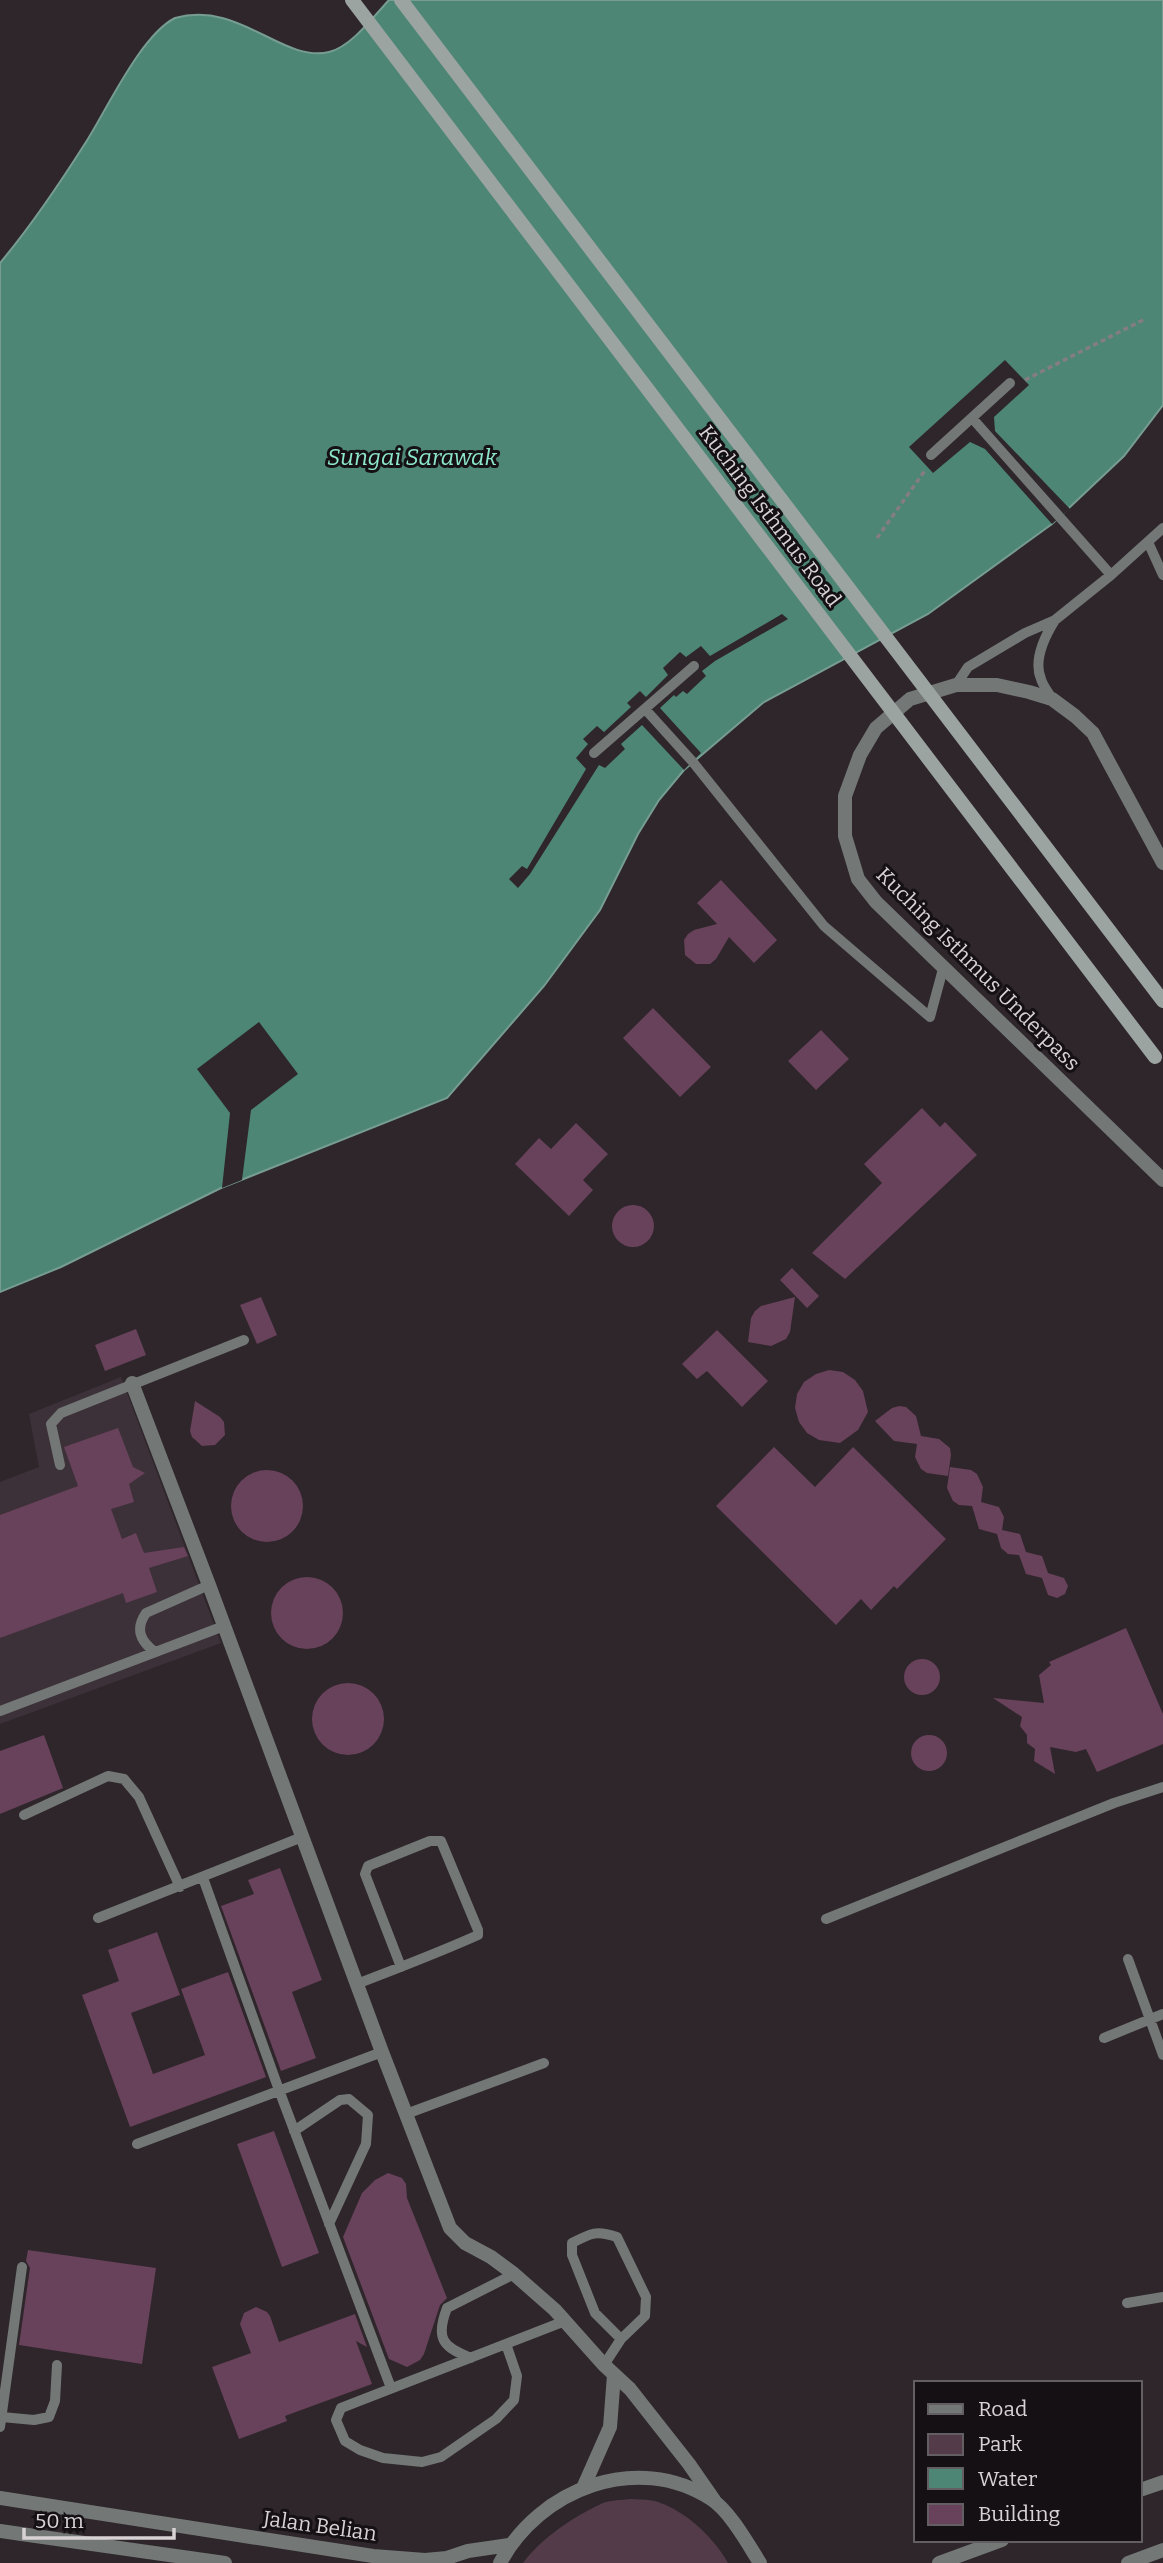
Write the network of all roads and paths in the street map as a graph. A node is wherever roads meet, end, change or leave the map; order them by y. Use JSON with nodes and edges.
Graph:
{"nodes":[{"id":1,"x":352,"y":0,"type":"edge"},
{"id":2,"x":401,"y":0,"type":"edge"},
{"id":3,"x":1145,"y":318,"type":"dead end"},
{"id":4,"x":1025,"y":380,"type":"dead end"},
{"id":5,"x":1010,"y":383,"type":"dead end"},
{"id":6,"x":972,"y":418,"type":"junction"},
{"id":7,"x":931,"y":455,"type":"dead end"},
{"id":8,"x":928,"y":468,"type":"dead end"},
{"id":9,"x":1163,"y":528,"type":"edge"},
{"id":10,"x":877,"y":538,"type":"dead end"},
{"id":11,"x":1149,"y":542,"type":"junction"},
{"id":12,"x":1111,"y":575,"type":"junction"},
{"id":13,"x":1163,"y":575,"type":"edge"},
{"id":14,"x":1055,"y":620,"type":"junction"},
{"id":15,"x":694,"y":666,"type":"dead end"},
{"id":16,"x":956,"y":685,"type":"junction"},
{"id":17,"x":1052,"y":699,"type":"junction"},
{"id":18,"x":645,"y":709,"type":"junction"},
{"id":19,"x":594,"y":753,"type":"dead end"},
{"id":20,"x":1163,"y":863,"type":"edge"},
{"id":21,"x":943,"y":969,"type":"junction"},
{"id":22,"x":1163,"y":1001,"type":"edge"},
{"id":23,"x":1155,"y":1057,"type":"dead end"},
{"id":24,"x":1163,"y":1180,"type":"edge"},
{"id":25,"x":244,"y":1340,"type":"dead end"},
{"id":26,"x":132,"y":1383,"type":"junction"},
{"id":27,"x":60,"y":1465,"type":"dead end"},
{"id":28,"x":209,"y":1585,"type":"junction"},
{"id":29,"x":224,"y":1626,"type":"junction"},
{"id":30,"x":155,"y":1652,"type":"junction"},
{"id":31,"x":0,"y":1711,"type":"edge"},
{"id":32,"x":1163,"y":1787,"type":"edge"},
{"id":33,"x":24,"y":1815,"type":"dead end"},
{"id":34,"x":302,"y":1838,"type":"junction"},
{"id":35,"x":203,"y":1878,"type":"junction"},
{"id":36,"x":180,"y":1887,"type":"junction"},
{"id":37,"x":98,"y":1918,"type":"dead end"},
{"id":38,"x":826,"y":1919,"type":"dead end"},
{"id":39,"x":1128,"y":1959,"type":"dead end"},
{"id":40,"x":401,"y":1967,"type":"junction"},
{"id":41,"x":357,"y":1984,"type":"junction"},
{"id":42,"x":1163,"y":2014,"type":"edge"},
{"id":43,"x":1149,"y":2020,"type":"junction"},
{"id":44,"x":1104,"y":2038,"type":"dead end"},
{"id":45,"x":382,"y":2052,"type":"junction"},
{"id":46,"x":1163,"y":2055,"type":"edge"},
{"id":47,"x":544,"y":2063,"type":"dead end"},
{"id":48,"x":279,"y":2090,"type":"junction"},
{"id":49,"x":406,"y":2114,"type":"junction"},
{"id":50,"x":294,"y":2131,"type":"junction"},
{"id":51,"x":137,"y":2144,"type":"dead end"},
{"id":52,"x":329,"y":2224,"type":"junction"},
{"id":53,"x":22,"y":2267,"type":"dead end"},
{"id":54,"x":514,"y":2274,"type":"junction"},
{"id":55,"x":1163,"y":2297,"type":"edge"},
{"id":56,"x":1127,"y":2303,"type":"dead end"},
{"id":57,"x":565,"y":2321,"type":"junction"},
{"id":58,"x":621,"y":2339,"type":"junction"},
{"id":59,"x":506,"y":2344,"type":"junction"},
{"id":60,"x":471,"y":2358,"type":"junction"},
{"id":61,"x":57,"y":2365,"type":"dead end"},
{"id":62,"x":609,"y":2370,"type":"junction"},
{"id":63,"x":391,"y":2388,"type":"junction"},
{"id":64,"x":2,"y":2405,"type":"edge"},
{"id":65,"x":1,"y":2422,"type":"edge"},
{"id":66,"x":1163,"y":2482,"type":"edge"},
{"id":67,"x":583,"y":2488,"type":"junction"},
{"id":68,"x":1142,"y":2489,"type":"edge"},
{"id":69,"x":0,"y":2498,"type":"edge"},
{"id":70,"x":713,"y":2500,"type":"junction"},
{"id":71,"x":0,"y":2531,"type":"edge"},
{"id":72,"x":997,"y":2542,"type":"edge"},
{"id":73,"x":509,"y":2545,"type":"junction"},
{"id":74,"x":1163,"y":2550,"type":"edge"},
{"id":75,"x":225,"y":2563,"type":"edge"},
{"id":76,"x":500,"y":2563,"type":"edge"},
{"id":77,"x":760,"y":2563,"type":"edge"},
{"id":78,"x":939,"y":2563,"type":"edge"},
{"id":79,"x":1128,"y":2563,"type":"edge"}],
"edges":[{"from":1,"to":23,"type":"main road","name":"Kuching Isthmus Road","bridge":true},
{"from":2,"to":22,"type":"main road","name":"Kuching Isthmus Road","bridge":true},
{"from":3,"to":4,"type":"path"},
{"from":5,"to":6,"type":"lane"},
{"from":6,"to":7,"type":"lane"},
{"from":6,"to":12,"type":"lane"},
{"from":8,"to":10,"type":"path"},
{"from":9,"to":11,"type":"lane"},
{"from":11,"to":12,"type":"lane"},
{"from":11,"to":13,"type":"lane"},
{"from":12,"to":14,"type":"lane"},
{"from":14,"to":16,"type":"lane"},
{"from":14,"to":17,"type":"lane"},
{"from":15,"to":18,"type":"lane"},
{"from":16,"to":17,"type":"street","name":"Kuching Isthmus Underpass"},
{"from":16,"to":21,"type":"street","name":"Kuching Isthmus Underpass"},
{"from":17,"to":20,"type":"street","name":"Kuching Isthmus Underpass"},
{"from":18,"to":19,"type":"lane"},
{"from":18,"to":21,"type":"lane"},
{"from":21,"to":24,"type":"street","name":"Kuching Isthmus Underpass"},
{"from":25,"to":26,"type":"lane"},
{"from":26,"to":27,"type":"lane"},
{"from":26,"to":28,"type":"street"},
{"from":28,"to":29,"type":"street"},
{"from":28,"to":30,"type":"lane"},
{"from":29,"to":30,"type":"lane"},
{"from":29,"to":34,"type":"street"},
{"from":30,"to":31,"type":"lane"},
{"from":32,"to":38,"type":"lane"},
{"from":33,"to":36,"type":"lane"},
{"from":34,"to":35,"type":"lane"},
{"from":34,"to":41,"type":"street"},
{"from":35,"to":36,"type":"lane"},
{"from":35,"to":48,"type":"lane"},
{"from":36,"to":37,"type":"lane"},
{"from":39,"to":43,"type":"lane"},
{"from":40,"to":40,"type":"lane"},
{"from":40,"to":41,"type":"lane"},
{"from":41,"to":45,"type":"street"},
{"from":42,"to":43,"type":"lane"},
{"from":43,"to":44,"type":"lane"},
{"from":43,"to":46,"type":"lane"},
{"from":45,"to":48,"type":"lane"},
{"from":45,"to":49,"type":"street"},
{"from":47,"to":49,"type":"lane"},
{"from":48,"to":50,"type":"lane"},
{"from":48,"to":51,"type":"lane"},
{"from":49,"to":54,"type":"street"},
{"from":50,"to":52,"type":"lane"},
{"from":50,"to":52,"type":"lane"},
{"from":52,"to":63,"type":"lane"},
{"from":53,"to":64,"type":"lane"},
{"from":54,"to":57,"type":"street"},
{"from":54,"to":60,"type":"lane"},
{"from":55,"to":56,"type":"lane"},
{"from":57,"to":59,"type":"lane"},
{"from":57,"to":62,"type":"street"},
{"from":58,"to":58,"type":"lane"},
{"from":58,"to":62,"type":"lane"},
{"from":59,"to":60,"type":"lane"},
{"from":59,"to":63,"type":"lane"},
{"from":60,"to":63,"type":"lane"},
{"from":61,"to":65,"type":"lane"},
{"from":62,"to":67,"type":"street"},
{"from":62,"to":70,"type":"street"},
{"from":64,"to":65,"type":"lane"},
{"from":66,"to":68,"type":"street"},
{"from":67,"to":70,"type":"street"},
{"from":67,"to":73,"type":"street"},
{"from":69,"to":73,"type":"street","name":"Jalan Belian"},
{"from":70,"to":77,"type":"street"},
{"from":71,"to":75,"type":"street"},
{"from":72,"to":78,"type":"street"},
{"from":73,"to":76,"type":"street"},
{"from":74,"to":79,"type":"street"}]}
